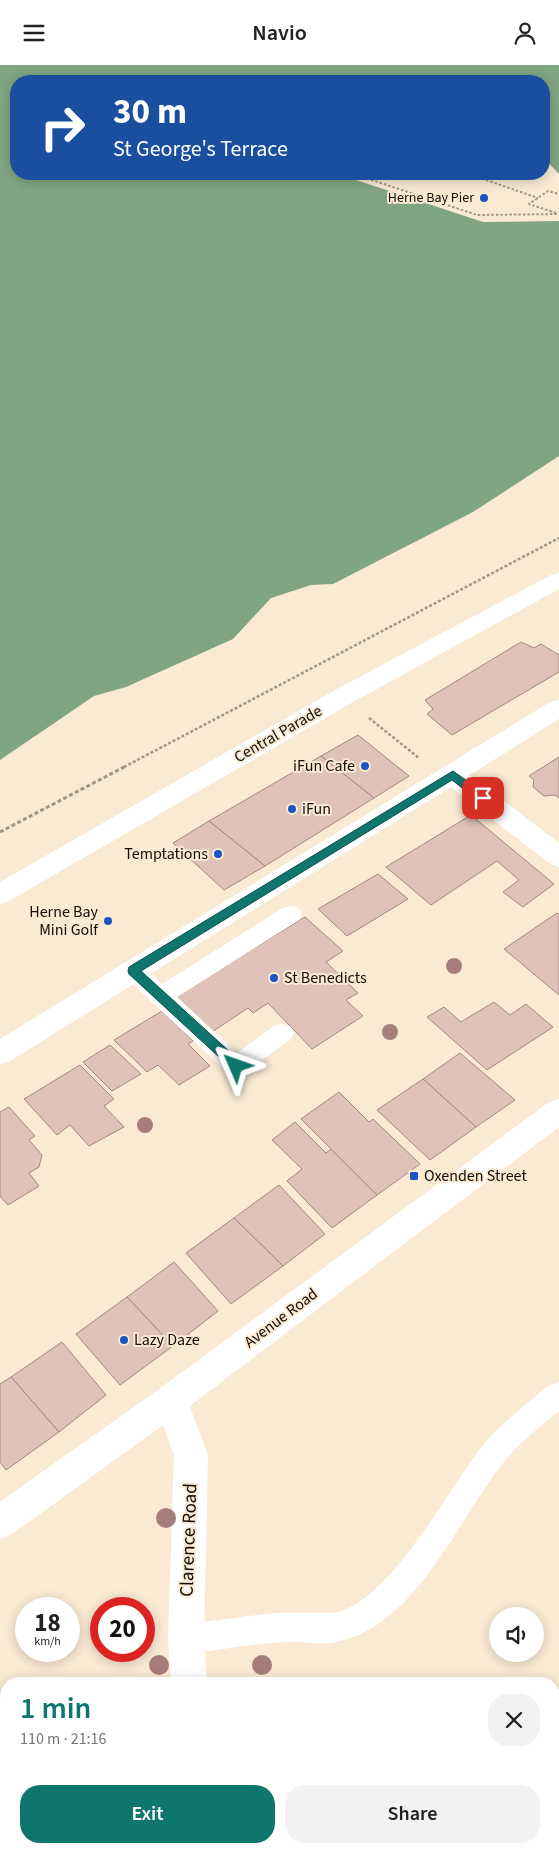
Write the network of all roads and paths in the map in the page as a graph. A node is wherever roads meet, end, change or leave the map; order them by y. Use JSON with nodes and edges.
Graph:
{"nodes":[{"id":1,"x":372,"y":180,"type":"edge"},
{"id":2,"x":486,"y":180,"type":"edge"},
{"id":3,"x":559,"y":194,"type":"edge"},
{"id":4,"x":538,"y":198,"type":"junction"},
{"id":5,"x":559,"y":214,"type":"edge"},
{"id":6,"x":559,"y":538,"type":"edge"},
{"id":7,"x":559,"y":581,"type":"edge"},
{"id":8,"x":344,"y":696,"type":"junction"},
{"id":9,"x":559,"y":708,"type":"edge"},
{"id":10,"x":448,"y":777,"type":"junction"},
{"id":11,"x":0,"y":832,"type":"edge"},
{"id":12,"x":559,"y":857,"type":"edge"},
{"id":13,"x":0,"y":895,"type":"edge"},
{"id":14,"x":291,"y":915,"type":"dead end"},
{"id":15,"x":133,"y":971,"type":"junction"},
{"id":16,"x":161,"y":996,"type":"junction"},
{"id":17,"x":282,"y":1033,"type":"dead end"},
{"id":18,"x":0,"y":1053,"type":"edge"},
{"id":19,"x":559,"y":1111,"type":"edge"},
{"id":20,"x":559,"y":1394,"type":"edge"},
{"id":21,"x":171,"y":1400,"type":"junction"},
{"id":22,"x":0,"y":1522,"type":"edge"},
{"id":23,"x":186,"y":1639,"type":"junction"},
{"id":24,"x":189,"y":1677,"type":"edge"}],
"edges":[{"from":1,"to":5,"type":"path"},
{"from":2,"to":4,"type":"path"},
{"from":3,"to":4,"type":"path"},
{"from":4,"to":5,"type":"path"},
{"from":6,"to":11,"type":"path"},
{"from":7,"to":8,"type":"street","name":"Central Parade"},
{"from":8,"to":10,"type":"path"},
{"from":8,"to":13,"type":"street","name":"Central Parade"},
{"from":9,"to":10,"type":"street"},
{"from":10,"to":12,"type":"street"},
{"from":10,"to":15,"type":"street"},
{"from":14,"to":16,"type":"lane"},
{"from":15,"to":16,"type":"lane"},
{"from":15,"to":18,"type":"street"},
{"from":16,"to":17,"type":"lane"},
{"from":19,"to":21,"type":"street","name":"Avenue Road"},
{"from":20,"to":23,"type":"lane"},
{"from":21,"to":22,"type":"street","name":"Avenue Road"},
{"from":21,"to":23,"type":"street","name":"Clarence Road"},
{"from":23,"to":24,"type":"street","name":"Clarence Road"}]}
